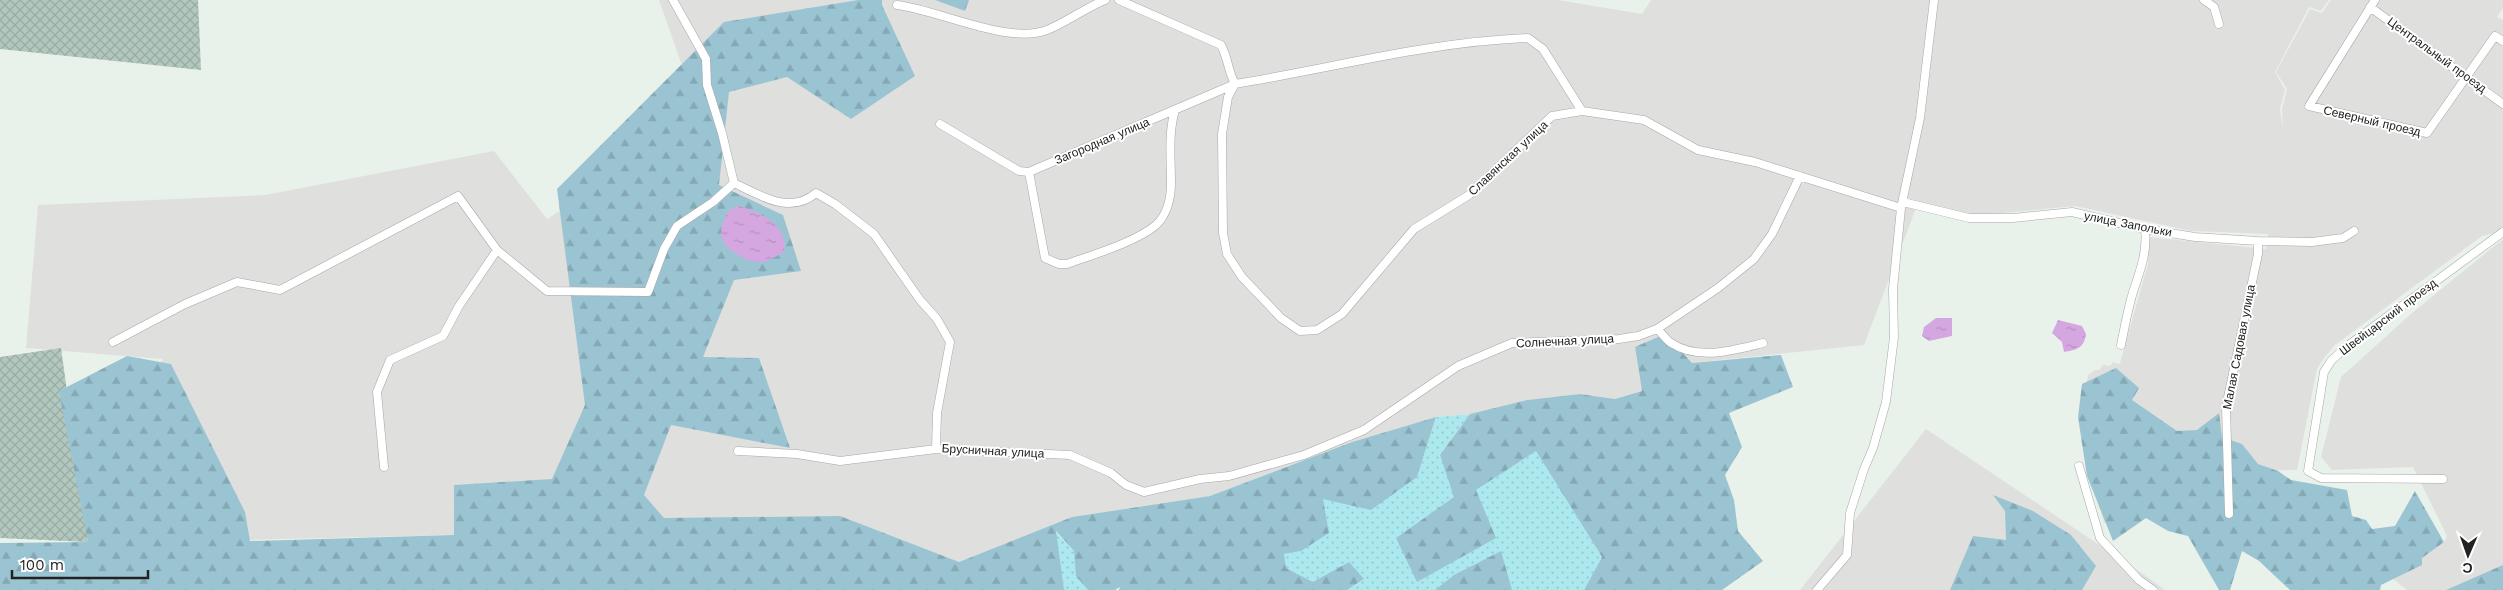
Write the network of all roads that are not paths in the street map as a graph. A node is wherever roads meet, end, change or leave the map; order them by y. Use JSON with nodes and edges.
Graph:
{"nodes":[{"id":1,"x":673,"y":0,"type":"edge"},
{"id":2,"x":1105,"y":0,"type":"edge"},
{"id":3,"x":1119,"y":0,"type":"edge"},
{"id":4,"x":1934,"y":0,"type":"edge"},
{"id":5,"x":2204,"y":0,"type":"edge"},
{"id":6,"x":2372,"y":4,"type":"edge"},
{"id":7,"x":897,"y":5,"type":"dead end"},
{"id":8,"x":2219,"y":24,"type":"dead end"},
{"id":9,"x":2503,"y":41,"type":"edge"},
{"id":10,"x":2467,"y":77,"type":"junction"},
{"id":11,"x":1235,"y":84,"type":"junction"},
{"id":12,"x":2503,"y":104,"type":"edge"},
{"id":13,"x":1175,"y":110,"type":"junction"},
{"id":14,"x":1582,"y":111,"type":"junction"},
{"id":15,"x":940,"y":124,"type":"dead end"},
{"id":16,"x":1029,"y":172,"type":"junction"},
{"id":17,"x":1800,"y":176,"type":"junction"},
{"id":18,"x":734,"y":183,"type":"junction"},
{"id":19,"x":1902,"y":205,"type":"junction"},
{"id":20,"x":2145,"y":229,"type":"junction"},
{"id":21,"x":2354,"y":231,"type":"dead end"},
{"id":22,"x":2503,"y":232,"type":"edge"},
{"id":23,"x":2258,"y":241,"type":"junction"},
{"id":24,"x":497,"y":250,"type":"junction"},
{"id":25,"x":1658,"y":329,"type":"junction"},
{"id":26,"x":112,"y":342,"type":"dead end"},
{"id":27,"x":1763,"y":343,"type":"dead end"},
{"id":28,"x":2121,"y":345,"type":"dead end"},
{"id":29,"x":936,"y":449,"type":"junction"},
{"id":30,"x":738,"y":451,"type":"dead end"},
{"id":31,"x":2079,"y":466,"type":"dead end"},
{"id":32,"x":384,"y":467,"type":"dead end"},
{"id":33,"x":1200,"y":479,"type":"joint"},
{"id":34,"x":2443,"y":479,"type":"dead end"},
{"id":35,"x":2229,"y":514,"type":"dead end"},
{"id":36,"x":1817,"y":590,"type":"edge"},
{"id":37,"x":2153,"y":590,"type":"edge"}],
"edges":[{"from":1,"to":18,"type":"street"},
{"from":2,"to":7,"type":"street"},
{"from":3,"to":11,"type":"street"},
{"from":4,"to":19,"type":"street"},
{"from":5,"to":8,"type":"street"},
{"from":6,"to":10,"type":"street","name":"Центральный проезд"},
{"from":6,"to":10,"type":"street","name":"Северный проезд"},
{"from":9,"to":10,"type":"street","name":"Северный проезд"},
{"from":10,"to":12,"type":"street","name":"Центральный проезд"},
{"from":11,"to":13,"type":"street","name":"Загородная улица"},
{"from":11,"to":14,"type":"street","name":"Загородная улица"},
{"from":11,"to":14,"type":"street","name":"Славянская улица"},
{"from":13,"to":16,"type":"street","name":"Загородная улица"},
{"from":13,"to":16,"type":"street","name":"Загородная улица"},
{"from":14,"to":17,"type":"street","name":"Славянская улица"},
{"from":15,"to":16,"type":"street"},
{"from":17,"to":19,"type":"street","name":"Славянская улица"},
{"from":17,"to":25,"type":"street","name":"Солнечная улица"},
{"from":18,"to":24,"type":"street"},
{"from":18,"to":29,"type":"street","name":"Брусничная улица"},
{"from":19,"to":20,"type":"street","name":"улица Запольки"},
{"from":19,"to":36,"type":"street"},
{"from":20,"to":23,"type":"street","name":"улица Запольки"},
{"from":20,"to":28,"type":"street"},
{"from":21,"to":23,"type":"street","name":"улица Запольки"},
{"from":22,"to":34,"type":"street","name":"Швейцарский проезд"},
{"from":23,"to":35,"type":"street","name":"Малая Садовая улица"},
{"from":24,"to":26,"type":"street"},
{"from":24,"to":32,"type":"street"},
{"from":25,"to":27,"type":"street"},
{"from":25,"to":33,"type":"street","name":"Солнечная улица"},
{"from":29,"to":30,"type":"street"},
{"from":29,"to":33,"type":"street","name":"Брусничная улица"},
{"from":31,"to":37,"type":"street"}]}
